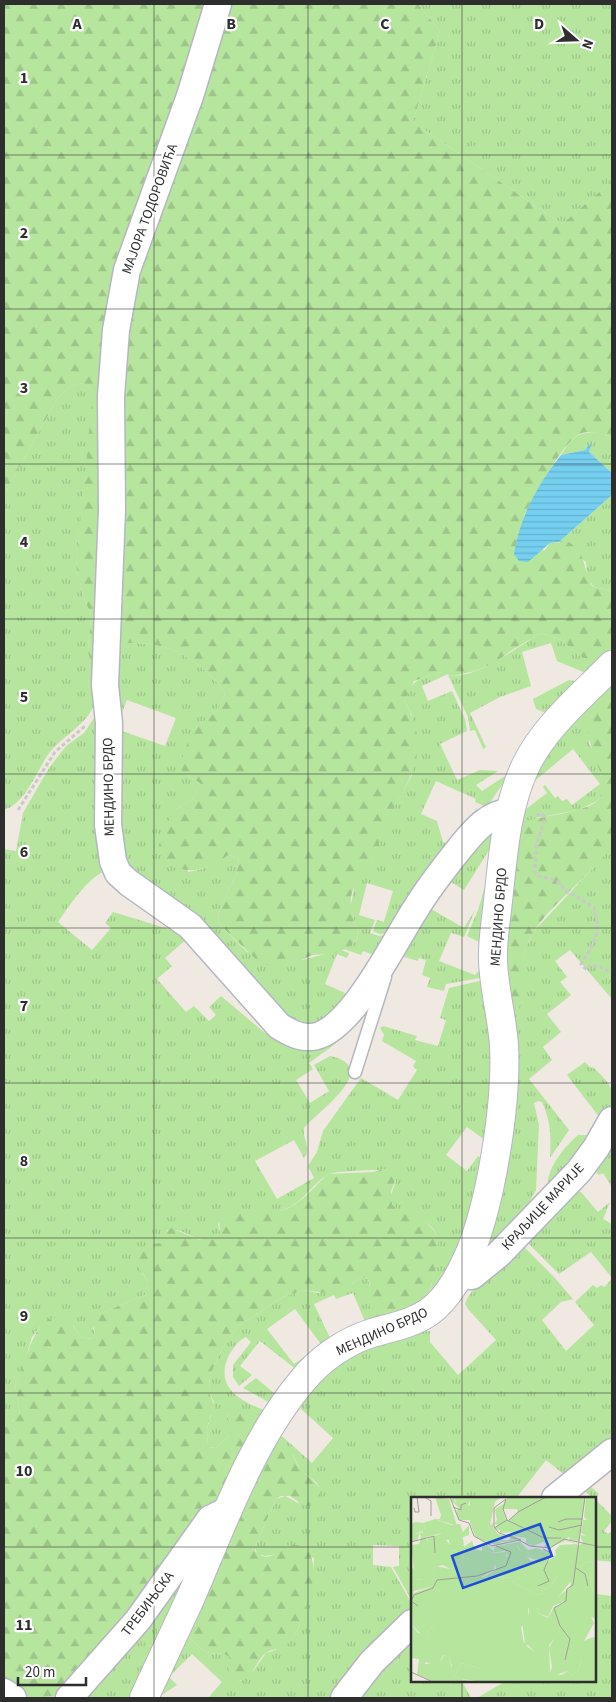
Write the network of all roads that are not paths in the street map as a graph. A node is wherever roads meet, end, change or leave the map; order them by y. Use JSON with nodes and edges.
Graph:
{"nodes":[{"id":1,"x":218,"y":4,"type":"edge"},
{"id":2,"x":112,"y":510,"type":"joint"},
{"id":3,"x":612,"y":665,"type":"edge"},
{"id":4,"x":510,"y":816,"type":"junction"},
{"id":5,"x":387,"y":959,"type":"junction"},
{"id":6,"x":355,"y":1072,"type":"dead end"},
{"id":7,"x":612,"y":1120,"type":"edge"},
{"id":8,"x":459,"y":1275,"type":"junction"},
{"id":9,"x":612,"y":1452,"type":"edge"},
{"id":10,"x":556,"y":1497,"type":"edge"},
{"id":11,"x":226,"y":1511,"type":"junction"},
{"id":12,"x":411,"y":1624,"type":"edge"},
{"id":13,"x":4,"y":1692,"type":"edge"},
{"id":14,"x":13,"y":1698,"type":"edge"},
{"id":15,"x":69,"y":1698,"type":"edge"},
{"id":16,"x":144,"y":1698,"type":"edge"},
{"id":17,"x":344,"y":1698,"type":"edge"}],
"edges":[{"from":1,"to":2,"type":"street","name":"МАЈОРА ТОДОРОВИЋА"},
{"from":2,"to":5,"type":"street","name":"МЕНДИНО БРДО"},
{"from":3,"to":4,"type":"street","name":"МЕНДИНО БРДО"},
{"from":4,"to":5,"type":"street","name":"МЕНДИНО БРДО"},
{"from":4,"to":8,"type":"street","name":"МЕНДИНО БРДО"},
{"from":5,"to":6,"type":"lane","name":"МЕНДИНО БРДО"},
{"from":7,"to":8,"type":"street","name":"КРАЉИЦЕ МАРИЈЕ"},
{"from":8,"to":11,"type":"street","name":"МЕНДИНО БРДО"},
{"from":9,"to":10,"type":"street"},
{"from":11,"to":15,"type":"street","name":"ТРЕБИЊСКА"},
{"from":11,"to":16,"type":"street","name":"МЕНДИНО БРДО"},
{"from":12,"to":17,"type":"street"},
{"from":13,"to":14,"type":"street"}]}
